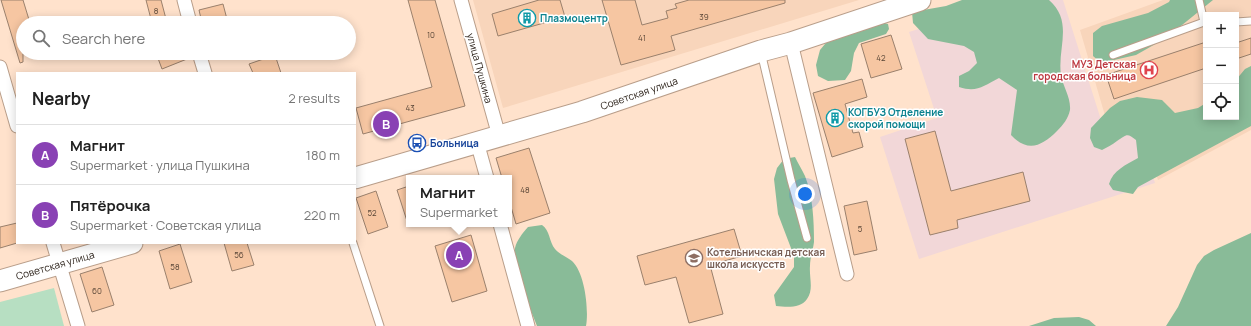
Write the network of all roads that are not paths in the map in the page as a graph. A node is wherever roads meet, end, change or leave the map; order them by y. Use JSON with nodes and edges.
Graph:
{"nodes":[{"id":1,"x":184,"y":0,"type":"edge"},
{"id":2,"x":461,"y":0,"type":"edge"},
{"id":3,"x":919,"y":0,"type":"edge"},
{"id":4,"x":1199,"y":0,"type":"edge"},
{"id":5,"x":1203,"y":15,"type":"edge"},
{"id":6,"x":188,"y":16,"type":"edge"},
{"id":7,"x":1251,"y":21,"type":"edge"},
{"id":8,"x":1239,"y":22,"type":"edge"},
{"id":9,"x":1203,"y":23,"type":"edge"},
{"id":10,"x":791,"y":43,"type":"junction"},
{"id":11,"x":761,"y":51,"type":"junction"},
{"id":12,"x":1113,"y":55,"type":"dead end"},
{"id":13,"x":201,"y":60,"type":"edge"},
{"id":14,"x":0,"y":67,"type":"edge"},
{"id":15,"x":205,"y":72,"type":"edge"},
{"id":16,"x":16,"y":123,"type":"edge"},
{"id":17,"x":499,"y":136,"type":"junction"},
{"id":18,"x":477,"y":142,"type":"junction"},
{"id":19,"x":486,"y":175,"type":"edge"},
{"id":20,"x":356,"y":178,"type":"edge"},
{"id":21,"x":501,"y":227,"type":"edge"},
{"id":22,"x":807,"y":238,"type":"dead end"},
{"id":23,"x":53,"y":244,"type":"edge"},
{"id":24,"x":129,"y":244,"type":"edge"},
{"id":25,"x":353,"y":244,"type":"edge"},
{"id":26,"x":60,"y":264,"type":"junction"},
{"id":27,"x":847,"y":274,"type":"dead end"},
{"id":28,"x":0,"y":281,"type":"edge"},
{"id":29,"x":78,"y":326,"type":"edge"},
{"id":30,"x":380,"y":326,"type":"edge"},
{"id":31,"x":528,"y":326,"type":"edge"}],
"edges":[{"from":1,"to":6,"type":"street"},
{"from":2,"to":17,"type":"street","name":"улица Пушкина"},
{"from":3,"to":10,"type":"main road","name":"Советская улица"},
{"from":4,"to":5,"type":"lane"},
{"from":7,"to":8,"type":"lane"},
{"from":9,"to":12,"type":"lane"},
{"from":10,"to":11,"type":"main road","name":"Советская улица"},
{"from":10,"to":27,"type":"street"},
{"from":11,"to":17,"type":"main road","name":"Советская улица"},
{"from":11,"to":22,"type":"lane"},
{"from":13,"to":15,"type":"street"},
{"from":14,"to":16,"type":"street"},
{"from":17,"to":18,"type":"main road","name":"Советская улица"},
{"from":18,"to":19,"type":"street"},
{"from":18,"to":20,"type":"main road","name":"Советская улица"},
{"from":21,"to":31,"type":"street"},
{"from":23,"to":26,"type":"street"},
{"from":24,"to":26,"type":"main road","name":"Советская улица"},
{"from":25,"to":30,"type":"lane"},
{"from":26,"to":28,"type":"main road","name":"Советская улица"},
{"from":26,"to":29,"type":"street"}]}
